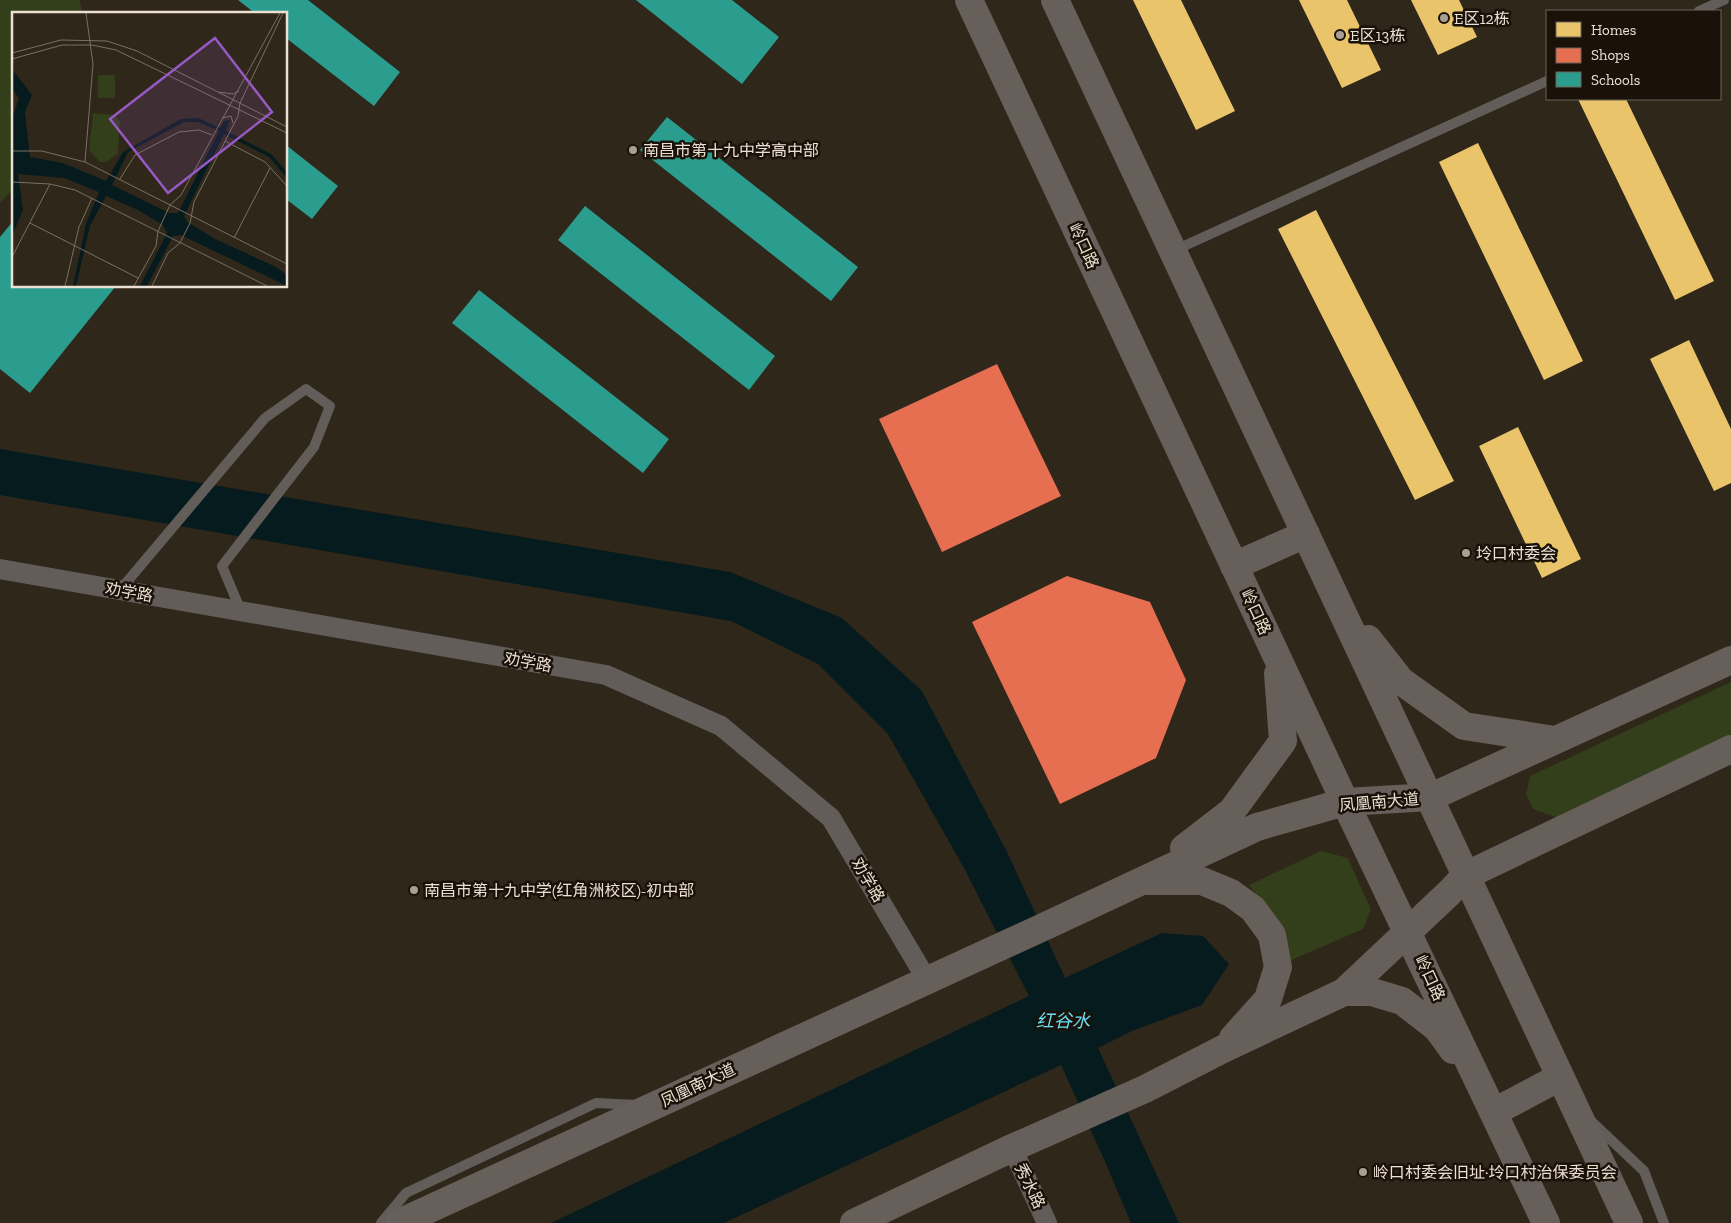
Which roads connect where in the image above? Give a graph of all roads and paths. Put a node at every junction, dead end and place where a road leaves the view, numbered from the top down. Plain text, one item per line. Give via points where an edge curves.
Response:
1 (970, 0) edge
2 (1055, 0) edge
3 (1724, 0) edge
4 (1701, 10) edge
5 (1546, 80) edge
6 (1173, 251) junction
7 (1306, 534) junction
8 (1234, 566) junction
9 (0, 569) edge
10 (127, 583) junction
11 (1335, 596) junction
12 (241, 612) junction
13 (1277, 658) junction
14 (1731, 660) edge
15 (1555, 740) junction
16 (1731, 749) edge
17 (1431, 797) junction
18 (1345, 802) junction
19 (1465, 876) junction
20 (1141, 881) junction
21 (1407, 931) junction
22 (927, 980) junction
23 (1344, 992) junction
24 (1224, 1049) junction
25 (1560, 1077) junction
26 (1489, 1102) junction
27 (1573, 1104) junction
28 (654, 1105) junction
29 (1012, 1148) junction
30 (381, 1223) edge
31 (399, 1223) edge
32 (854, 1223) edge
33 (1048, 1223) edge
34 (1546, 1223) edge
35 (1629, 1223) edge
36 (1664, 1223) edge

1 - 8 main road, 岭口路
2 - 6 main road
3 - 4 lane
5 - 6 lane
6 - 7 main road
7 - 8 main road
7 - 11 main road
8 - 13 main road, 岭口路
9 - 10 street, 劝学路
10 - 12 street, 劝学路
10 - 12 lane via 265,418 306,389 330,406 314,447 222,566
11 - 15 main road via 1401,681 1464,726
11 - 17 main road
12 - 22 street, 劝学路 via 606,675 721,726 831,818
13 - 18 main road, 岭口路
13 - 20 main road via 1283,741 1232,811
14 - 15 main road, 凤凰南大道
15 - 17 main road, 凤凰南大道
16 - 19 main road
17 - 18 main road, 凤凰南大道
17 - 19 main road
18 - 20 main road, 凤凰南大道 via 1256,827
18 - 21 main road, 岭口路
19 - 21 main road
19 - 25 main road
20 - 22 main road, 凤凰南大道
20 - 24 main road via 1202,881 1231,893 1253,909 1272,935 1278,968 1268,1000
21 - 23 main road
21 - 26 main road, 岭口路
22 - 28 main road, 凤凰南大道
23 - 24 main road
23 - 26 main road via 1372,992 1402,1001 1437,1028
24 - 29 main road via 1145,1089
25 - 26 main road
25 - 27 main road
26 - 34 main road, 岭口路
27 - 35 main road
27 - 36 lane via 1644,1171
28 - 30 lane via 596,1103 406,1193
28 - 31 main road, 凤凰南大道
29 - 32 main road
29 - 33 street, 秀水路

